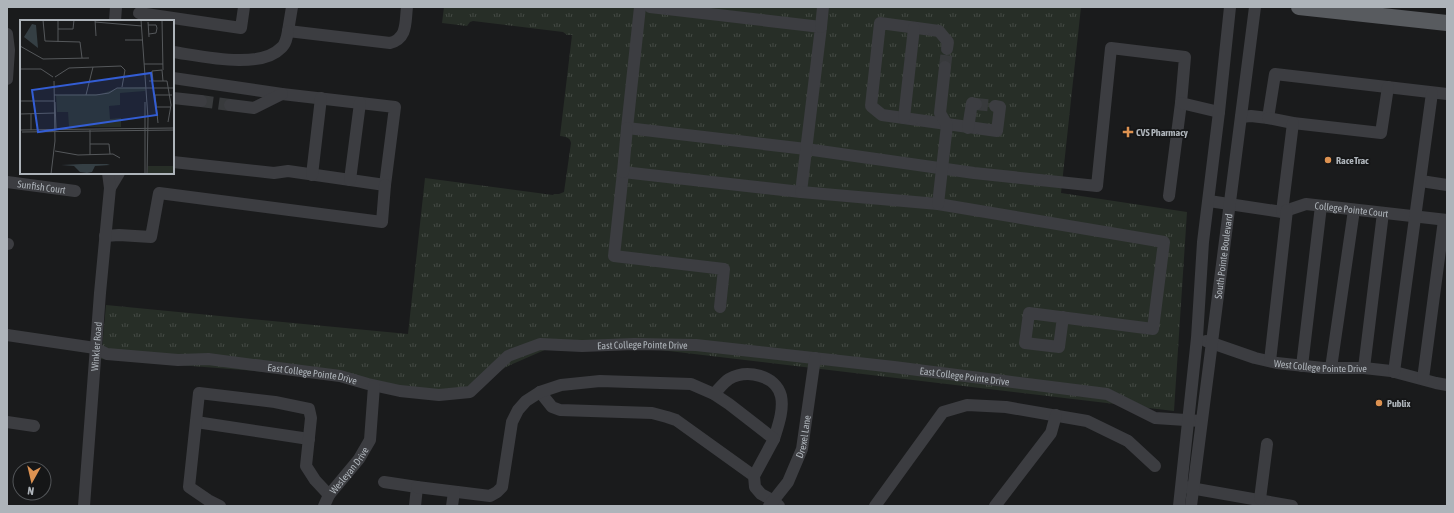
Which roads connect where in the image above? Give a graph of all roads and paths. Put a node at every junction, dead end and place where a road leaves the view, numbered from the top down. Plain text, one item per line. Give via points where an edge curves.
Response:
1 (116, 7) edge
2 (244, 7) edge
3 (292, 7) edge
4 (407, 7) edge
5 (640, 7) edge
6 (650, 7) edge
7 (823, 7) edge
8 (1230, 7) edge
9 (1255, 7) edge
10 (1299, 7) edge
11 (139, 14) edge
12 (115, 20) edge
13 (1447, 23) edge
14 (821, 27) junction
15 (914, 28) junction
16 (288, 31) junction
17 (7, 34) edge
18 (947, 49) tunnel mouth
19 (174, 52) edge
20 (945, 67) tunnel mouth
21 (174, 78) edge
22 (7, 79) edge
23 (1388, 88) junction
24 (1432, 93) junction
25 (282, 94) junction
26 (1447, 94) edge
27 (174, 98) edge
28 (321, 98) junction
29 (201, 102) tunnel mouth
30 (360, 103) junction
31 (976, 104) dead end
32 (1181, 104) junction
33 (230, 105) tunnel mouth
34 (995, 106) dead end
35 (1219, 112) junction
36 (1242, 117) junction
37 (904, 118) junction
38 (1268, 118) junction
39 (1293, 123) junction
40 (947, 125) junction
41 (627, 128) junction
42 (968, 128) junction
43 (806, 149) junction
44 (174, 162) edge
45 (942, 168) junction
46 (623, 172) junction
47 (108, 174) edge
48 (118, 174) edge
49 (312, 175) junction
50 (350, 180) junction
51 (1421, 181) junction
52 (7, 182) edge
53 (385, 185) junction
54 (1447, 185) edge
55 (110, 188) junction
56 (76, 191) dead end
57 (801, 192) junction
58 (1169, 196) dead end
59 (1209, 201) junction
60 (938, 204) junction
61 (1230, 204) junction
62 (1321, 206) junction
63 (1354, 210) junction
64 (1285, 211) junction
65 (1383, 213) junction
66 (1414, 216) junction
67 (1446, 220) edge
68 (106, 236) junction
69 (720, 307) dead end
70 (1063, 317) dead end
71 (7, 335) edge
72 (1197, 338) junction
73 (1212, 343) junction
74 (95, 348) junction
75 (815, 358) junction
76 (1270, 362) junction
77 (1302, 366) junction
78 (1331, 368) junction
79 (1364, 368) junction
80 (1394, 372) junction
81 (1423, 379) junction
82 (1447, 385) edge
83 (374, 386) junction
84 (540, 392) junction
85 (714, 394) junction
86 (1056, 415) junction
87 (1188, 420) junction
88 (1201, 420) junction
89 (7, 422) edge
90 (196, 422) junction
91 (34, 426) dead end
92 (309, 439) junction
93 (774, 439) junction
94 (1267, 444) dead end
95 (1155, 466) dead end
96 (754, 476) junction
97 (384, 482) dead end
98 (417, 487) junction
99 (1187, 488) junction
100 (454, 492) junction
101 (1260, 500) junction
102 (489, 501) edge
103 (328, 502) edge
104 (774, 504) edge
105 (879, 504) edge
106 (84, 506) edge
107 (220, 506) edge
108 (415, 506) edge
109 (452, 506) edge
110 (994, 506) edge
111 (1179, 506) edge
112 (1191, 506) edge
113 (1292, 506) edge

1 - 12 street
2 - 11 street via 241,28
3 - 16 street
4 - 16 street via 402,37 390,43
5 - 41 street
6 - 14 street
7 - 14 street
8 - 35 street, South Pointe Boulevard
9 - 36 street, South Pointe Boulevard
10 - 13 main road
14 - 43 street
15 - 18 street via 939,31 948,42
15 - 37 street
15 - 37 street via 880,23 870,106 882,115
16 - 19 street via 287,40 282,48 262,59 248,61
17 - 22 street
20 - 40 street via 940,113
21 - 25 street
23 - 24 street
23 - 38 street via 1275,74
23 - 39 street via 1381,133
24 - 26 street
24 - 51 street
25 - 28 street
25 - 33 street via 254,108
27 - 29 street
28 - 30 street
28 - 49 street
30 - 50 street
30 - 53 street via 395,108
31 - 42 street via 972,103
32 - 35 street
32 - 45 street via 1184,57 1111,48 1097,186
32 - 58 street
34 - 42 street via 1000,107 997,132
35 - 59 street, South Pointe Boulevard
36 - 38 street
36 - 61 street, South Pointe Boulevard
37 - 40 street
38 - 39 street
39 - 64 street
40 - 42 street
40 - 45 street
41 - 43 street
41 - 46 street
43 - 45 street
43 - 57 street
44 - 49 street
45 - 60 street
46 - 57 street
46 - 69 street via 614,256 724,269
47 - 55 street, Winkler Road
48 - 55 street, Winkler Road
49 - 50 street
50 - 53 street
51 - 54 street
51 - 66 street
52 - 56 street, Sunfish Court
53 - 68 street via 382,222 159,194 151,237
55 - 68 street, Winkler Road
57 - 60 street
59 - 61 street, College Pointe Court
59 - 72 street, South Pointe Boulevard via 1203,242
60 - 70 street via 1164,242 1153,329
61 - 64 street, College Pointe Court
61 - 73 street, South Pointe Boulevard
62 - 63 street, College Pointe Court
62 - 64 street, College Pointe Court via 1306,204
62 - 77 street
63 - 65 street, College Pointe Court
63 - 78 street
64 - 76 street
65 - 66 street, College Pointe Court
65 - 79 street
66 - 67 street, College Pointe Court
66 - 80 street
67 - 81 street
68 - 74 street, Winkler Road
71 - 74 street, East College Pointe Drive
72 - 73 street, West College Pointe Drive
72 - 87 street, South Pointe Boulevard
73 - 76 street, West College Pointe Drive
73 - 88 street, South Pointe Boulevard
74 - 83 street, East College Pointe Drive via 107,354 178,360 208,359 340,376
74 - 106 street, Winkler Road
75 - 83 street, East College Pointe Drive via 696,345 540,344 508,356 470,392 439,395
75 - 87 street, East College Pointe Drive via 1107,394 1155,418
75 - 104 street, Drexel Lane via 802,450 788,482
76 - 77 street, West College Pointe Drive
77 - 78 street, West College Pointe Drive
78 - 79 street, West College Pointe Drive
79 - 80 street, West College Pointe Drive
80 - 81 street, West College Pointe Drive
81 - 82 street, West College Pointe Drive
83 - 103 street, Wesleyan Drive via 370,440 359,460
84 - 85 street via 561,385 649,382 691,384
84 - 96 street via 552,407 560,410 652,413 676,420
84 - 102 street via 526,401 512,422 502,487
85 - 93 street
85 - 93 street via 729,379 743,374 766,378 775,383 782,397 782,407
86 - 95 street via 1087,421 1128,441
86 - 105 street via 1006,407 967,405 943,412
86 - 110 street via 1052,433
87 - 88 street, East College Pointe Drive
87 - 99 street, South Pointe Boulevard
88 - 99 street, South Pointe Boulevard
89 - 91 street
90 - 92 street
90 - 92 street via 199,393 275,402 309,409
90 - 107 street via 189,487
92 - 103 street via 306,466
93 - 96 street
94 - 101 street
96 - 104 street via 755,487
97 - 98 street
98 - 100 street
98 - 108 street
99 - 101 street
99 - 111 street, South Pointe Boulevard
99 - 112 street, South Pointe Boulevard
100 - 102 street
100 - 109 street
101 - 113 street

